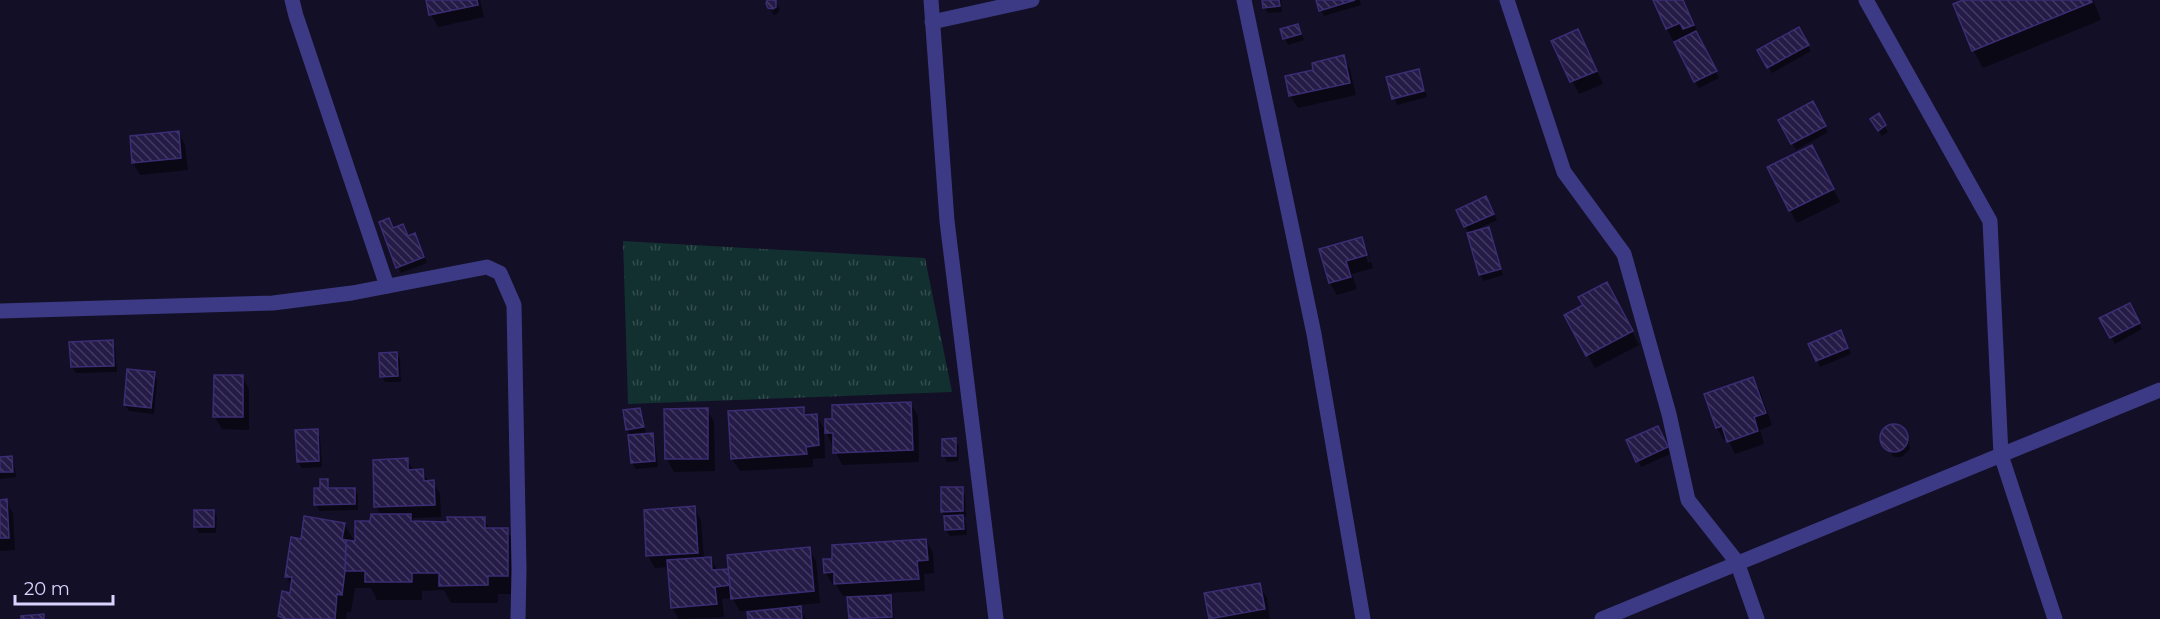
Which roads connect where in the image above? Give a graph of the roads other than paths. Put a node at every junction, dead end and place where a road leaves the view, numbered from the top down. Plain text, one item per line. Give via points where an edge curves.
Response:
1 (292, 0) edge
2 (931, 0) edge
3 (1032, 0) edge
4 (1244, 0) edge
5 (1507, 0) edge
6 (1866, 0) edge
7 (932, 22) junction
8 (387, 285) junction
9 (0, 311) edge
10 (2160, 390) edge
11 (2001, 455) junction
12 (1737, 562) junction
13 (518, 619) edge
14 (996, 619) edge
15 (1363, 619) edge
16 (1602, 619) edge
17 (1757, 619) edge
18 (2055, 619) edge

1 - 8 street
2 - 7 street
3 - 7 street
4 - 15 street via 1314,334
5 - 12 street via 1564,172 1624,254 1669,414 1688,500
6 - 11 street via 1990,222
7 - 14 street via 947,221
8 - 9 street via 273,303
8 - 13 street via 487,267 500,273 514,305
10 - 11 street
11 - 12 street
11 - 18 street
12 - 16 street
12 - 17 street

